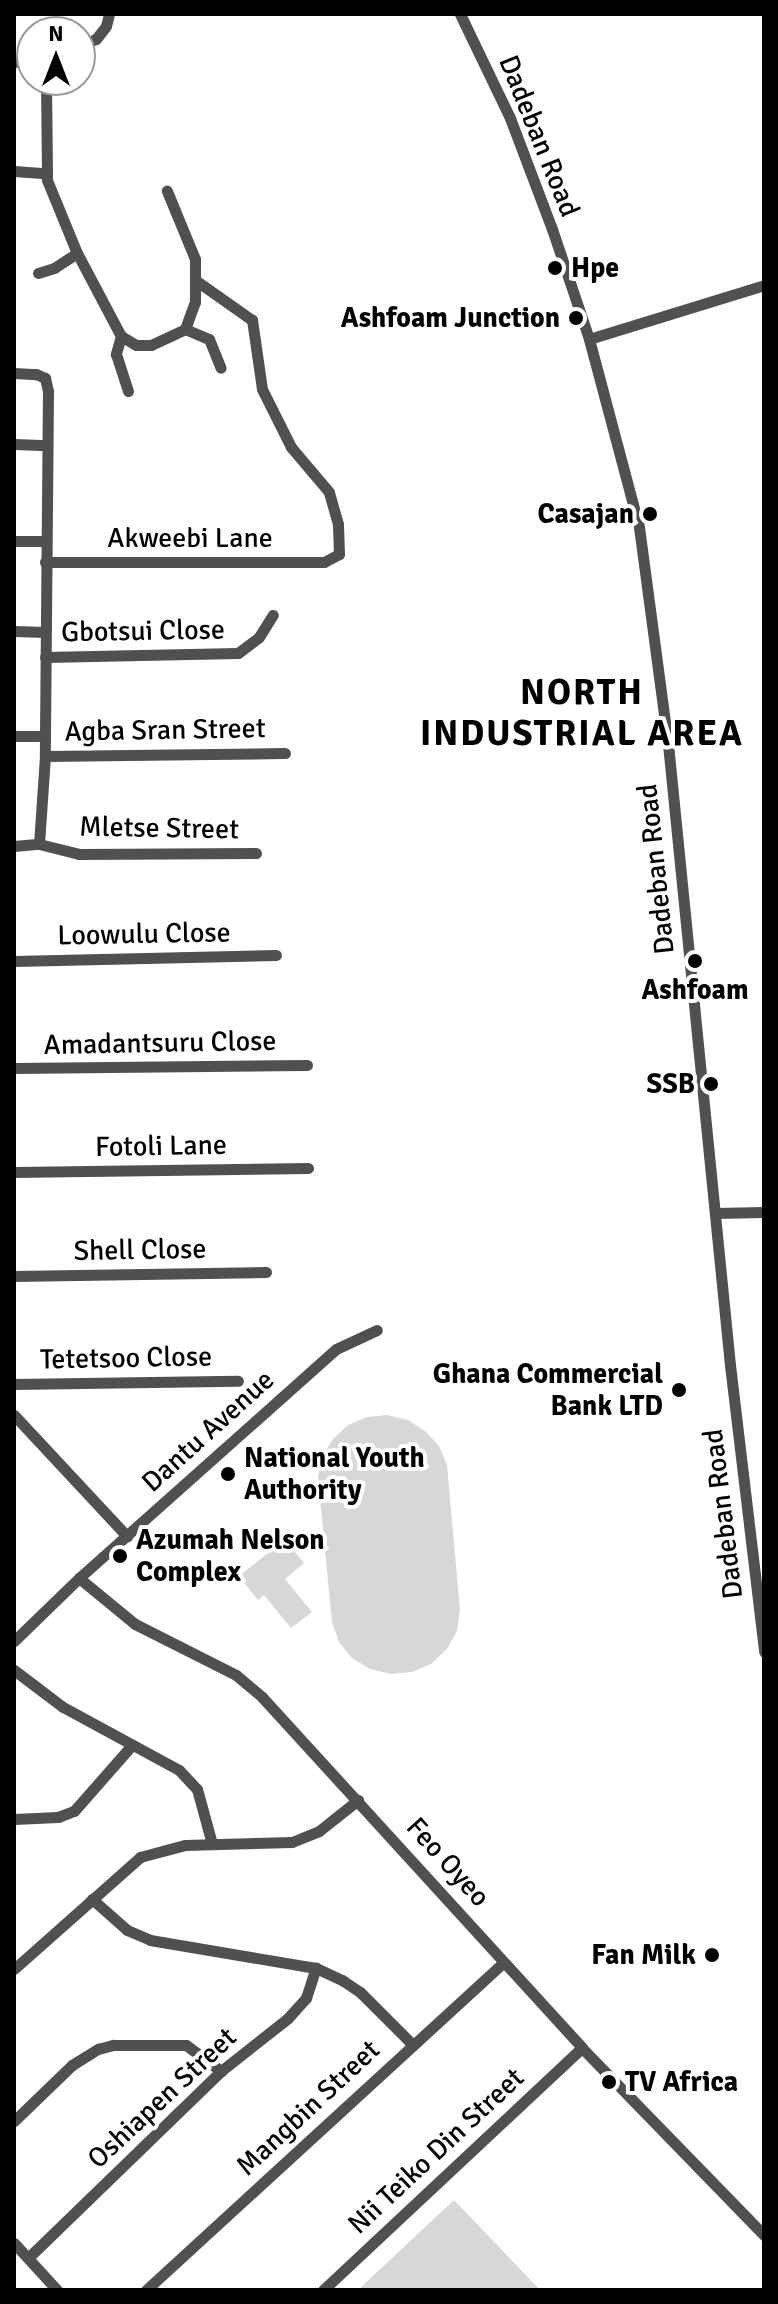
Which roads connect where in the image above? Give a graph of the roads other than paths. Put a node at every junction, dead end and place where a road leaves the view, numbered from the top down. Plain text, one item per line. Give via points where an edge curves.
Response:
1 (109, 14) edge
2 (460, 14) edge
3 (96, 39) edge
4 (46, 96) edge
5 (14, 171) edge
6 (45, 173) junction
7 (167, 191) dead end
8 (77, 253) junction
9 (38, 273) dead end
10 (198, 282) junction
11 (764, 285) edge
12 (185, 329) junction
13 (121, 336) junction
14 (589, 339) junction
15 (221, 368) dead end
16 (14, 373) edge
17 (128, 391) dead end
18 (14, 444) edge
19 (47, 445) junction
20 (14, 541) edge
21 (45, 541) junction
22 (45, 562) junction
23 (273, 615) dead end
24 (14, 631) edge
25 (45, 632) junction
26 (45, 657) junction
27 (14, 736) edge
28 (45, 736) junction
29 (285, 753) dead end
30 (45, 756) junction
31 (39, 844) junction
32 (14, 846) edge
33 (256, 853) dead end
34 (276, 955) dead end
35 (14, 961) edge
36 (307, 1065) dead end
37 (14, 1068) edge
38 (308, 1168) dead end
39 (14, 1172) edge
40 (764, 1212) edge
41 (715, 1213) junction
42 (266, 1272) dead end
43 (14, 1276) edge
44 (377, 1330) dead end
45 (238, 1381) dead end
46 (14, 1384) edge
47 (14, 1415) edge
48 (127, 1536) junction
49 (79, 1578) junction
50 (14, 1641) edge
51 (764, 1652) edge
52 (14, 1670) edge
53 (132, 1745) junction
54 (358, 1800) junction
55 (14, 1819) edge
56 (212, 1844) junction
57 (92, 1899) junction
58 (503, 1963) junction
59 (316, 1968) junction
60 (14, 1970) edge
61 (412, 2044) junction
62 (582, 2048) junction
63 (221, 2071) junction
64 (14, 2121) edge
65 (749, 2219) junction
66 (764, 2224) edge
67 (764, 2235) edge
68 (14, 2243) edge
69 (29, 2257) junction
70 (57, 2290) edge
71 (146, 2290) edge
72 (323, 2290) edge

1 - 3 street
2 - 14 street, Dadeban Road via 510,118
4 - 6 street
5 - 6 street
6 - 8 street
7 - 10 street via 188,237
8 - 9 street
8 - 13 street
10 - 12 street
10 - 22 street, Akweebi Lane via 252,320 269,404 291,447 329,492 340,546 335,559
11 - 14 street
12 - 13 street via 151,345 136,345
12 - 15 street via 209,339
13 - 17 street via 116,354
14 - 41 street, Dadeban Road via 639,527 668,744
16 - 19 street via 45,378
18 - 19 street
19 - 21 street
20 - 21 street
21 - 22 street
22 - 25 street
23 - 26 street, Gbotsui Close via 259,637 238,653
24 - 25 street
25 - 26 street
26 - 28 street
27 - 28 street
28 - 30 street
29 - 30 street, Agba Sran Street
30 - 31 street
31 - 32 street, Mletse Street
31 - 33 street, Mletse Street via 79,854
34 - 35 street, Loowulu Close
36 - 37 street, Amadantsuru Close
38 - 39 street, Fotoli Lane
40 - 41 street
41 - 51 street, Dadeban Road
42 - 43 street, Shell Close
44 - 48 street, Dantu Avenue via 336,1349
45 - 46 street, Tetetsoo Close
47 - 48 street
48 - 49 street, Dantu Avenue
49 - 50 street, Dantu Avenue
49 - 54 street, Feo Oyeo via 135,1624 244,1681
52 - 53 street via 63,1707
53 - 55 street via 74,1811
53 - 56 street via 168,1761 197,1789
54 - 56 street via 319,1831 292,1842
54 - 58 street, Feo Oyeo
56 - 57 street via 140,1857
57 - 59 street via 127,1930 150,1940
57 - 60 street
58 - 61 street, Mangbin Street
58 - 62 street, Feo Oyeo
59 - 61 street via 351,1985
59 - 63 street, Oshiapen Street via 297,2010
61 - 71 street, Mangbin Street
62 - 65 street, Feo Oyeo
62 - 72 street, Nii Teiko Din Street
63 - 64 street via 178,2043 113,2045 72,2065
63 - 69 street, Oshiapen Street
65 - 66 street, Feo Oyeo
65 - 67 street, Feo Oyeo
68 - 69 street
69 - 70 street

